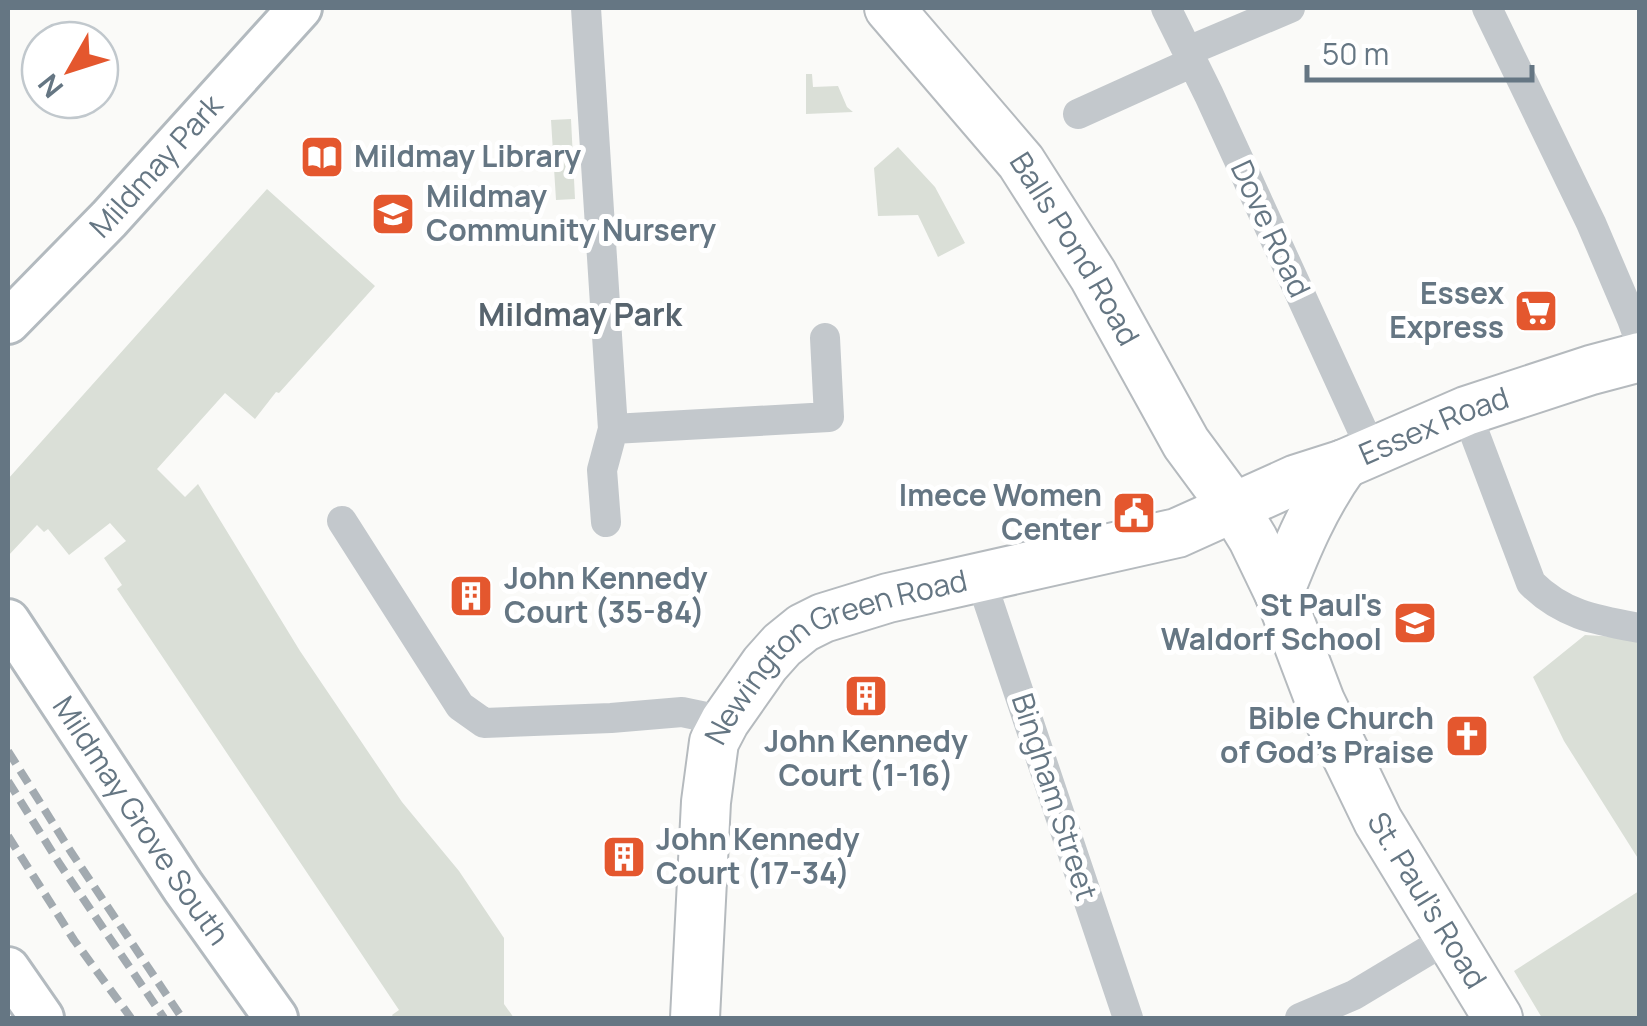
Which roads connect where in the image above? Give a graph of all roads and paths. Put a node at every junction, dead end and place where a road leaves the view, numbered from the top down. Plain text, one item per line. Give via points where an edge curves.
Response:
1 (300, 8) edge
2 (586, 8) edge
3 (889, 8) edge
4 (1166, 8) edge
5 (1290, 8) edge
6 (1487, 8) edge
7 (1190, 56) junction
8 (1078, 114) dead end
9 (8, 322) edge
10 (825, 338) dead end
11 (1640, 341) edge
12 (1640, 357) edge
13 (1466, 411) junction
14 (613, 429) junction
15 (1358, 458) junction
16 (1234, 508) junction
17 (342, 520) dead end
18 (606, 522) dead end
19 (982, 576) junction
20 (1279, 593) junction
21 (8, 621) edge
22 (1640, 628) edge
23 (725, 722) junction
24 (1449, 938) junction
25 (8, 969) edge
26 (42, 1018) edge
27 (276, 1018) edge
28 (695, 1018) edge
29 (1128, 1018) edge
30 (1300, 1018) edge
31 (1498, 1018) edge

1 - 9 street, Mildmay Park
2 - 14 street
3 - 16 main road, Balls Pond Road via 1021,162 1101,288 1186,443
4 - 7 street, Dove Road
5 - 7 street
6 - 11 street
7 - 8 street
7 - 15 street, Dove Road
10 - 14 street via 830,418
12 - 13 main road, Essex Road
13 - 15 main road, Essex Road
13 - 22 street via 1531,583 1550,602
14 - 18 street via 602,470
15 - 16 main road, Essex Road
15 - 20 main road via 1330,483
16 - 19 main road, Newington Green Road via 1159,538
16 - 20 main road, St. Paul's Road
17 - 23 street via 460,706 484,723 682,712
19 - 23 main road, Newington Green Road via 858,606 802,628 765,664
19 - 29 street, Bingham Street
20 - 24 main road, St. Paul's Road via 1350,764
21 - 27 street, Mildmay Grove South
23 - 28 main road, Newington Green Road via 714,742 706,802
24 - 30 street via 1354,995
24 - 31 main road, St. Paul's Road
25 - 26 street

